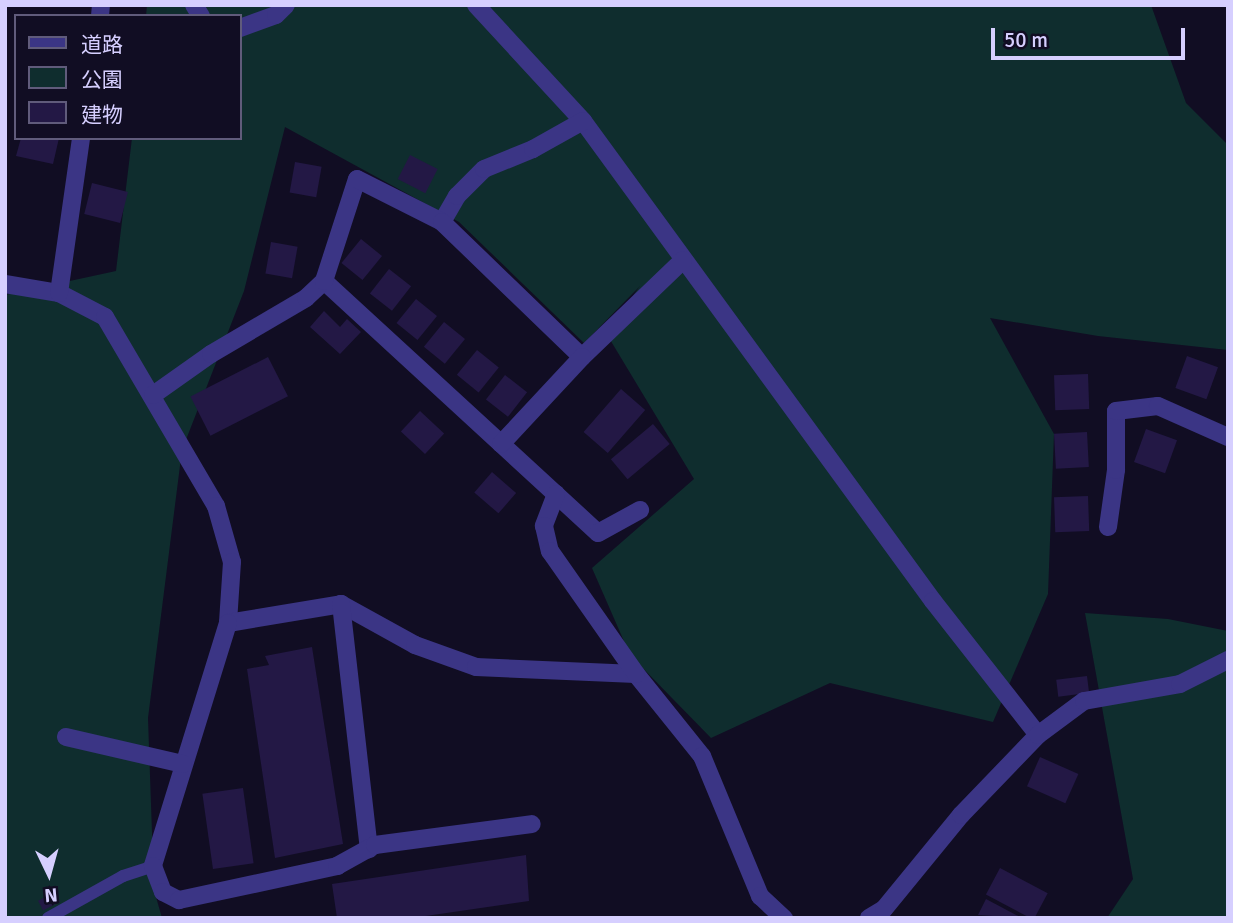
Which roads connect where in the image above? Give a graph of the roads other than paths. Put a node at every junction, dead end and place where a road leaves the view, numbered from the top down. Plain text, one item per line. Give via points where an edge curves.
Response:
1 (286, 5) edge
2 (476, 5) edge
3 (242, 27) edge
4 (583, 121) junction
5 (81, 140) edge
6 (442, 222) junction
7 (683, 260) junction
8 (324, 281) junction
9 (5, 284) edge
10 (58, 293) junction
11 (582, 357) junction
12 (153, 395) junction
13 (1228, 437) edge
14 (501, 443) junction
15 (556, 494) junction
16 (640, 510) dead end
17 (1108, 527) dead end
18 (341, 604) junction
19 (228, 623) junction
20 (1228, 660) edge
21 (636, 674) junction
22 (1038, 735) junction
23 (66, 737) dead end
24 (183, 764) junction
25 (532, 824) dead end
26 (369, 849) junction
27 (153, 866) junction
28 (48, 918) edge
29 (784, 918) edge
30 (869, 918) edge

1 - 3 street via 276,15
2 - 4 street
4 - 6 street via 484,169 457,196
4 - 7 street
5 - 10 street
6 - 8 street via 357,179
6 - 11 street
7 - 11 street
7 - 22 street via 933,601
8 - 12 street via 306,298 211,354
8 - 14 street
9 - 10 street
10 - 12 street via 105,317
11 - 14 street
12 - 19 street via 216,506 232,562
13 - 17 street via 1158,406 1116,411 1116,470
14 - 15 street
15 - 16 street via 598,533
15 - 21 street via 544,526 550,551
18 - 19 street
18 - 21 street via 415,645 476,667
18 - 26 street
19 - 24 street
20 - 22 street via 1180,684 1084,701
21 - 29 street via 702,756 760,896
22 - 30 street via 961,815 884,909
23 - 24 street
24 - 27 street
25 - 26 street
26 - 27 street via 337,866 178,900 163,892
27 - 28 lane via 123,876

